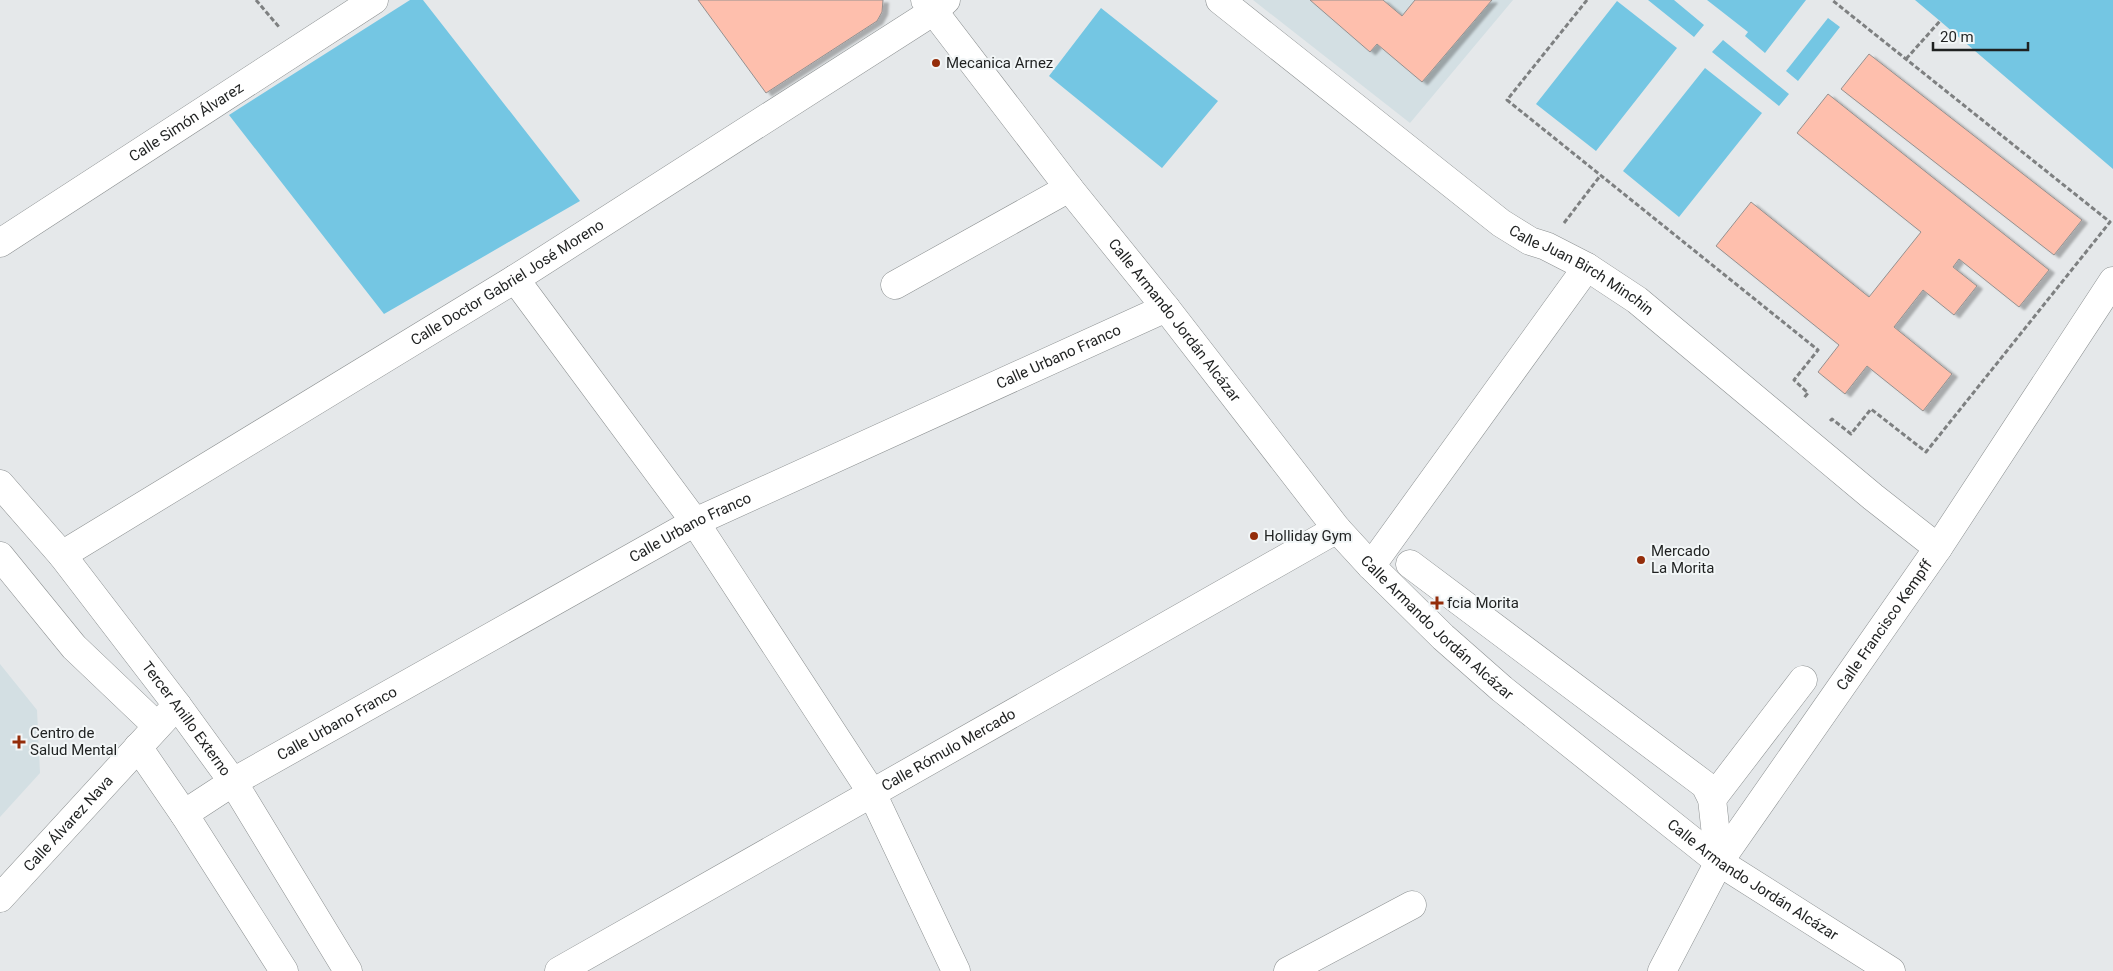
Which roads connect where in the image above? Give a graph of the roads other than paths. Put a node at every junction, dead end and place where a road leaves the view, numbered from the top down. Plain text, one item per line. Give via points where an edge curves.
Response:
1 (374, 0) edge
2 (1220, 0) edge
3 (935, 4) edge
4 (1069, 188) junction
5 (0, 244) edge
6 (1586, 267) junction
7 (515, 279) junction
8 (2113, 281) edge
9 (895, 285) dead end
10 (1166, 308) junction
11 (0, 484) edge
12 (695, 522) junction
13 (1337, 529) junction
14 (1938, 548) junction
15 (62, 554) junction
16 (0, 556) edge
17 (1410, 564) dead end
18 (1371, 566) junction
19 (1803, 680) dead end
20 (177, 704) junction
21 (157, 726) junction
22 (138, 747) junction
23 (233, 782) junction
24 (872, 793) junction
25 (1712, 798) junction
26 (184, 814) junction
27 (1718, 862) junction
28 (0, 898) edge
29 (1412, 905) dead end
30 (284, 971) edge
31 (348, 971) edge
32 (559, 971) edge
33 (956, 971) edge
34 (1288, 971) edge
35 (1662, 971) edge
36 (1891, 971) edge

1 - 5 street, Calle Simón Álvarez
2 - 6 street, Calle Juan Birch Minchin via 1501,223 1530,241
3 - 4 street, Calle Armando Jordán Alcázar
3 - 7 street, Calle Doctor Gabriel José Moreno
4 - 9 street
4 - 10 street, Calle Armando Jordán Alcázar
6 - 14 street, Calle Juan Birch Minchin via 1637,300
6 - 18 street
7 - 12 street
7 - 15 street, Calle Doctor Gabriel José Moreno
8 - 14 street, Calle Francisco Kempff
10 - 12 street, Calle Urbano Franco
10 - 13 street, Calle Armando Jordán Alcázar
11 - 15 street, Tercer Anillo Externo
12 - 23 street, Calle Urbano Franco
12 - 24 street
13 - 18 street, Calle Armando Jordán Alcázar
13 - 24 street, Calle Rómulo Mercado
14 - 27 street, Calle Francisco Kempff
15 - 20 street, Tercer Anillo Externo
16 - 21 street via 74,647
17 - 25 street via 1693,774 1705,785
18 - 27 street, Calle Armando Jordán Alcázar via 1502,689
19 - 25 street
20 - 21 street, Calle Álvarez Nava
20 - 23 street, Tercer Anillo Externo
21 - 22 street, Calle Álvarez Nava
22 - 26 street
22 - 28 street, Calle Álvarez Nava
23 - 26 street, Calle Urbano Franco
23 - 31 street, Tercer Anillo Externo
24 - 32 street, Calle Rómulo Mercado
24 - 33 street
25 - 27 street
26 - 30 street
27 - 35 street, Calle Francisco Kempff
27 - 36 street, Calle Armando Jordán Alcázar
29 - 34 street

